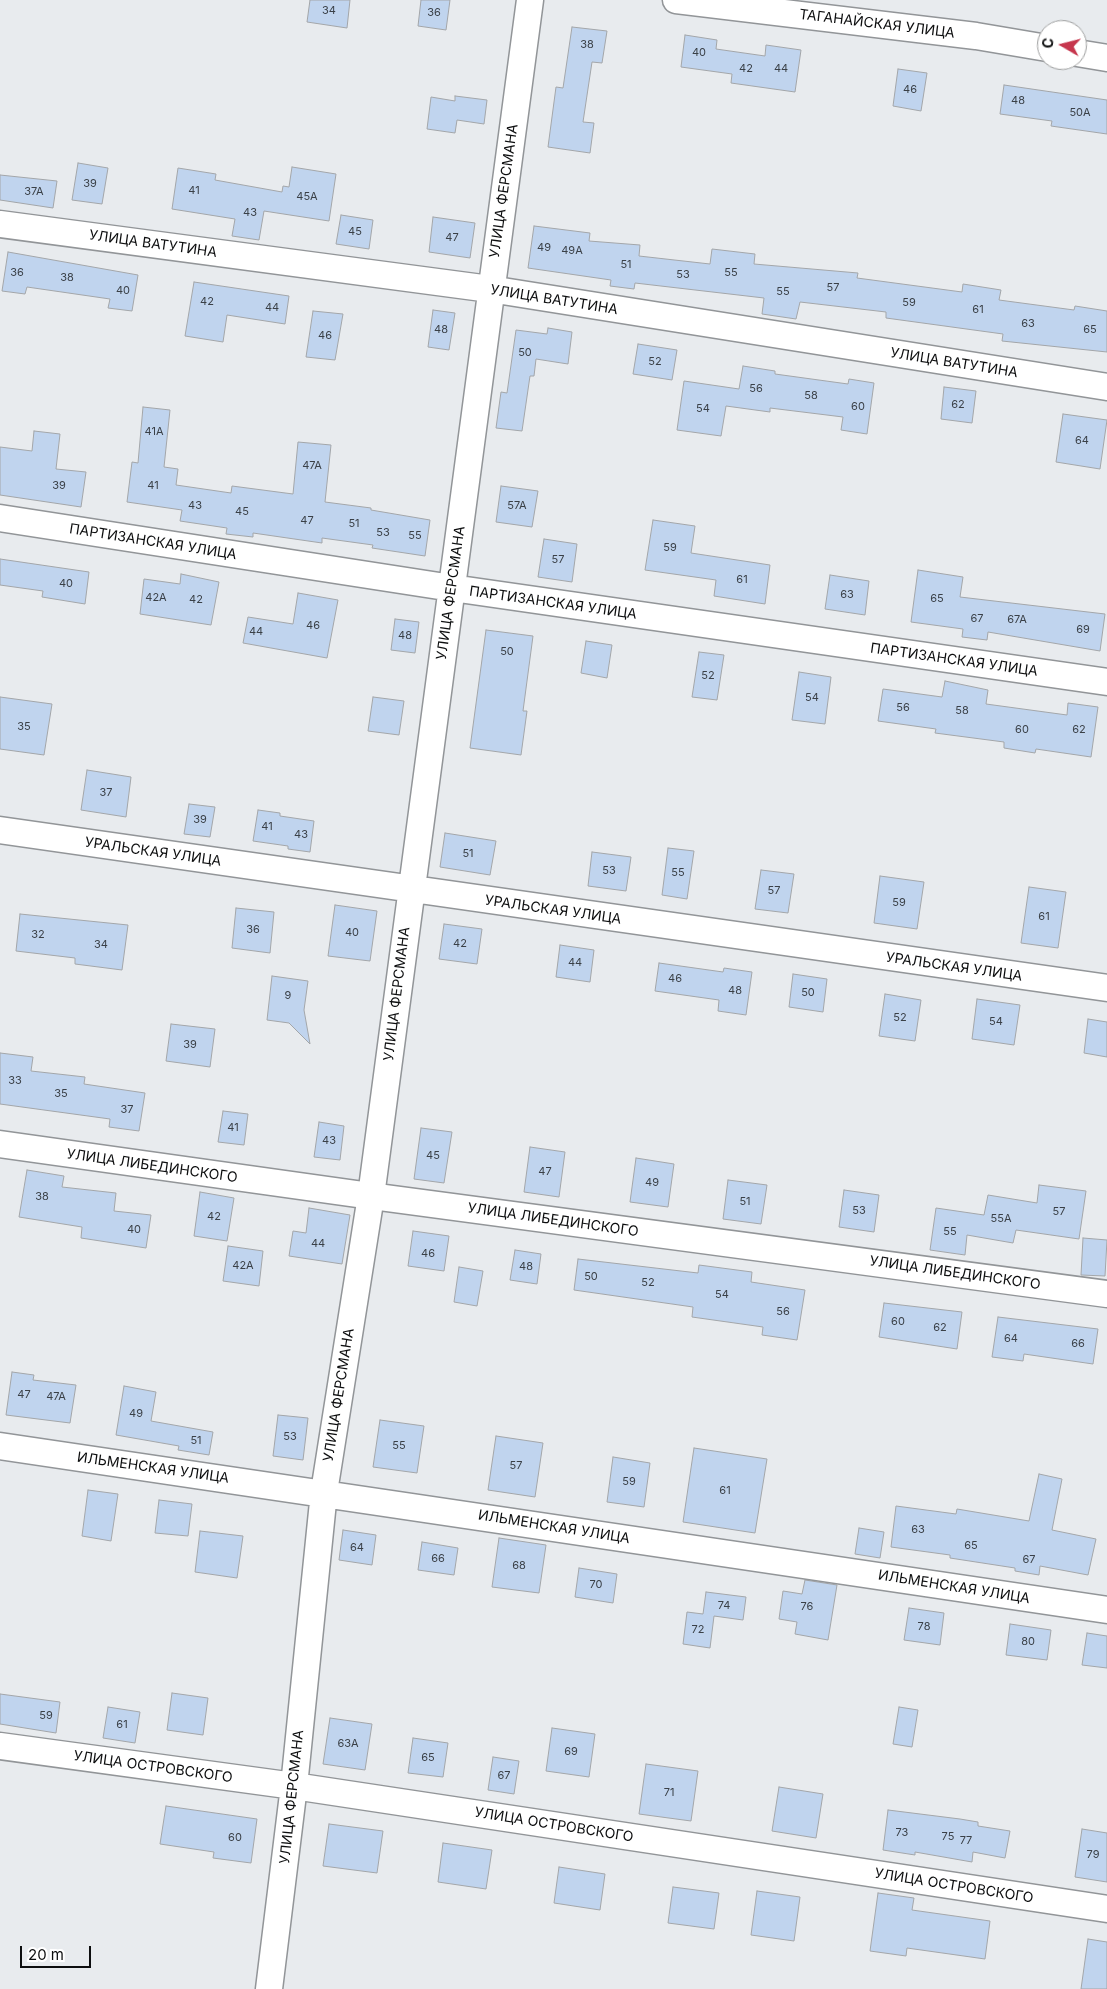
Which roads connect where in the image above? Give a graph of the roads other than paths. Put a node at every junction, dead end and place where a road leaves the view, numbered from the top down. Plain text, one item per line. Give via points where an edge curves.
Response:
1 (530, 0) edge
2 (676, 0) edge
3 (1037, 46) edge
4 (1087, 55) edge
5 (1107, 58) edge
6 (0, 224) edge
7 (490, 290) junction
8 (1107, 387) edge
9 (0, 518) edge
10 (452, 588) junction
11 (1107, 682) edge
12 (0, 830) edge
13 (411, 890) junction
14 (1107, 988) edge
15 (0, 1144) edge
16 (371, 1196) junction
17 (1107, 1294) edge
18 (0, 1446) edge
19 (324, 1492) junction
20 (1107, 1610) edge
21 (0, 1746) edge
22 (294, 1786) junction
23 (1107, 1909) edge
24 (269, 1989) edge

1 - 7 street, УЛИЦА ФЕРСМАНА
2 - 3 street, ТАГАНАЙСКАЯ УЛИЦА
4 - 5 street
6 - 7 street, УЛИЦА ВАТУТИНА
7 - 8 street, УЛИЦА ВАТУТИНА
7 - 10 street, УЛИЦА ФЕРСМАНА
9 - 10 street, ПАРТИЗАНСКАЯ УЛИЦА
10 - 11 street, ПАРТИЗАНСКАЯ УЛИЦА
10 - 13 street, УЛИЦА ФЕРСМАНА
12 - 13 street, УРАЛЬСКАЯ УЛИЦА
13 - 14 street, УРАЛЬСКАЯ УЛИЦА
13 - 16 street, УЛИЦА ФЕРСМАНА
15 - 16 street, УЛИЦА ЛИБЕДИНСКОГО
16 - 17 street, УЛИЦА ЛИБЕДИНСКОГО
16 - 19 street, УЛИЦА ФЕРСМАНА
18 - 19 street, ИЛЬМЕНСКАЯ УЛИЦА
19 - 20 street, ИЛЬМЕНСКАЯ УЛИЦА
19 - 22 street, УЛИЦА ФЕРСМАНА
21 - 22 street, УЛИЦА ОСТРОВСКОГО
22 - 23 street, УЛИЦА ОСТРОВСКОГО
22 - 24 street, УЛИЦА ФЕРСМАНА

